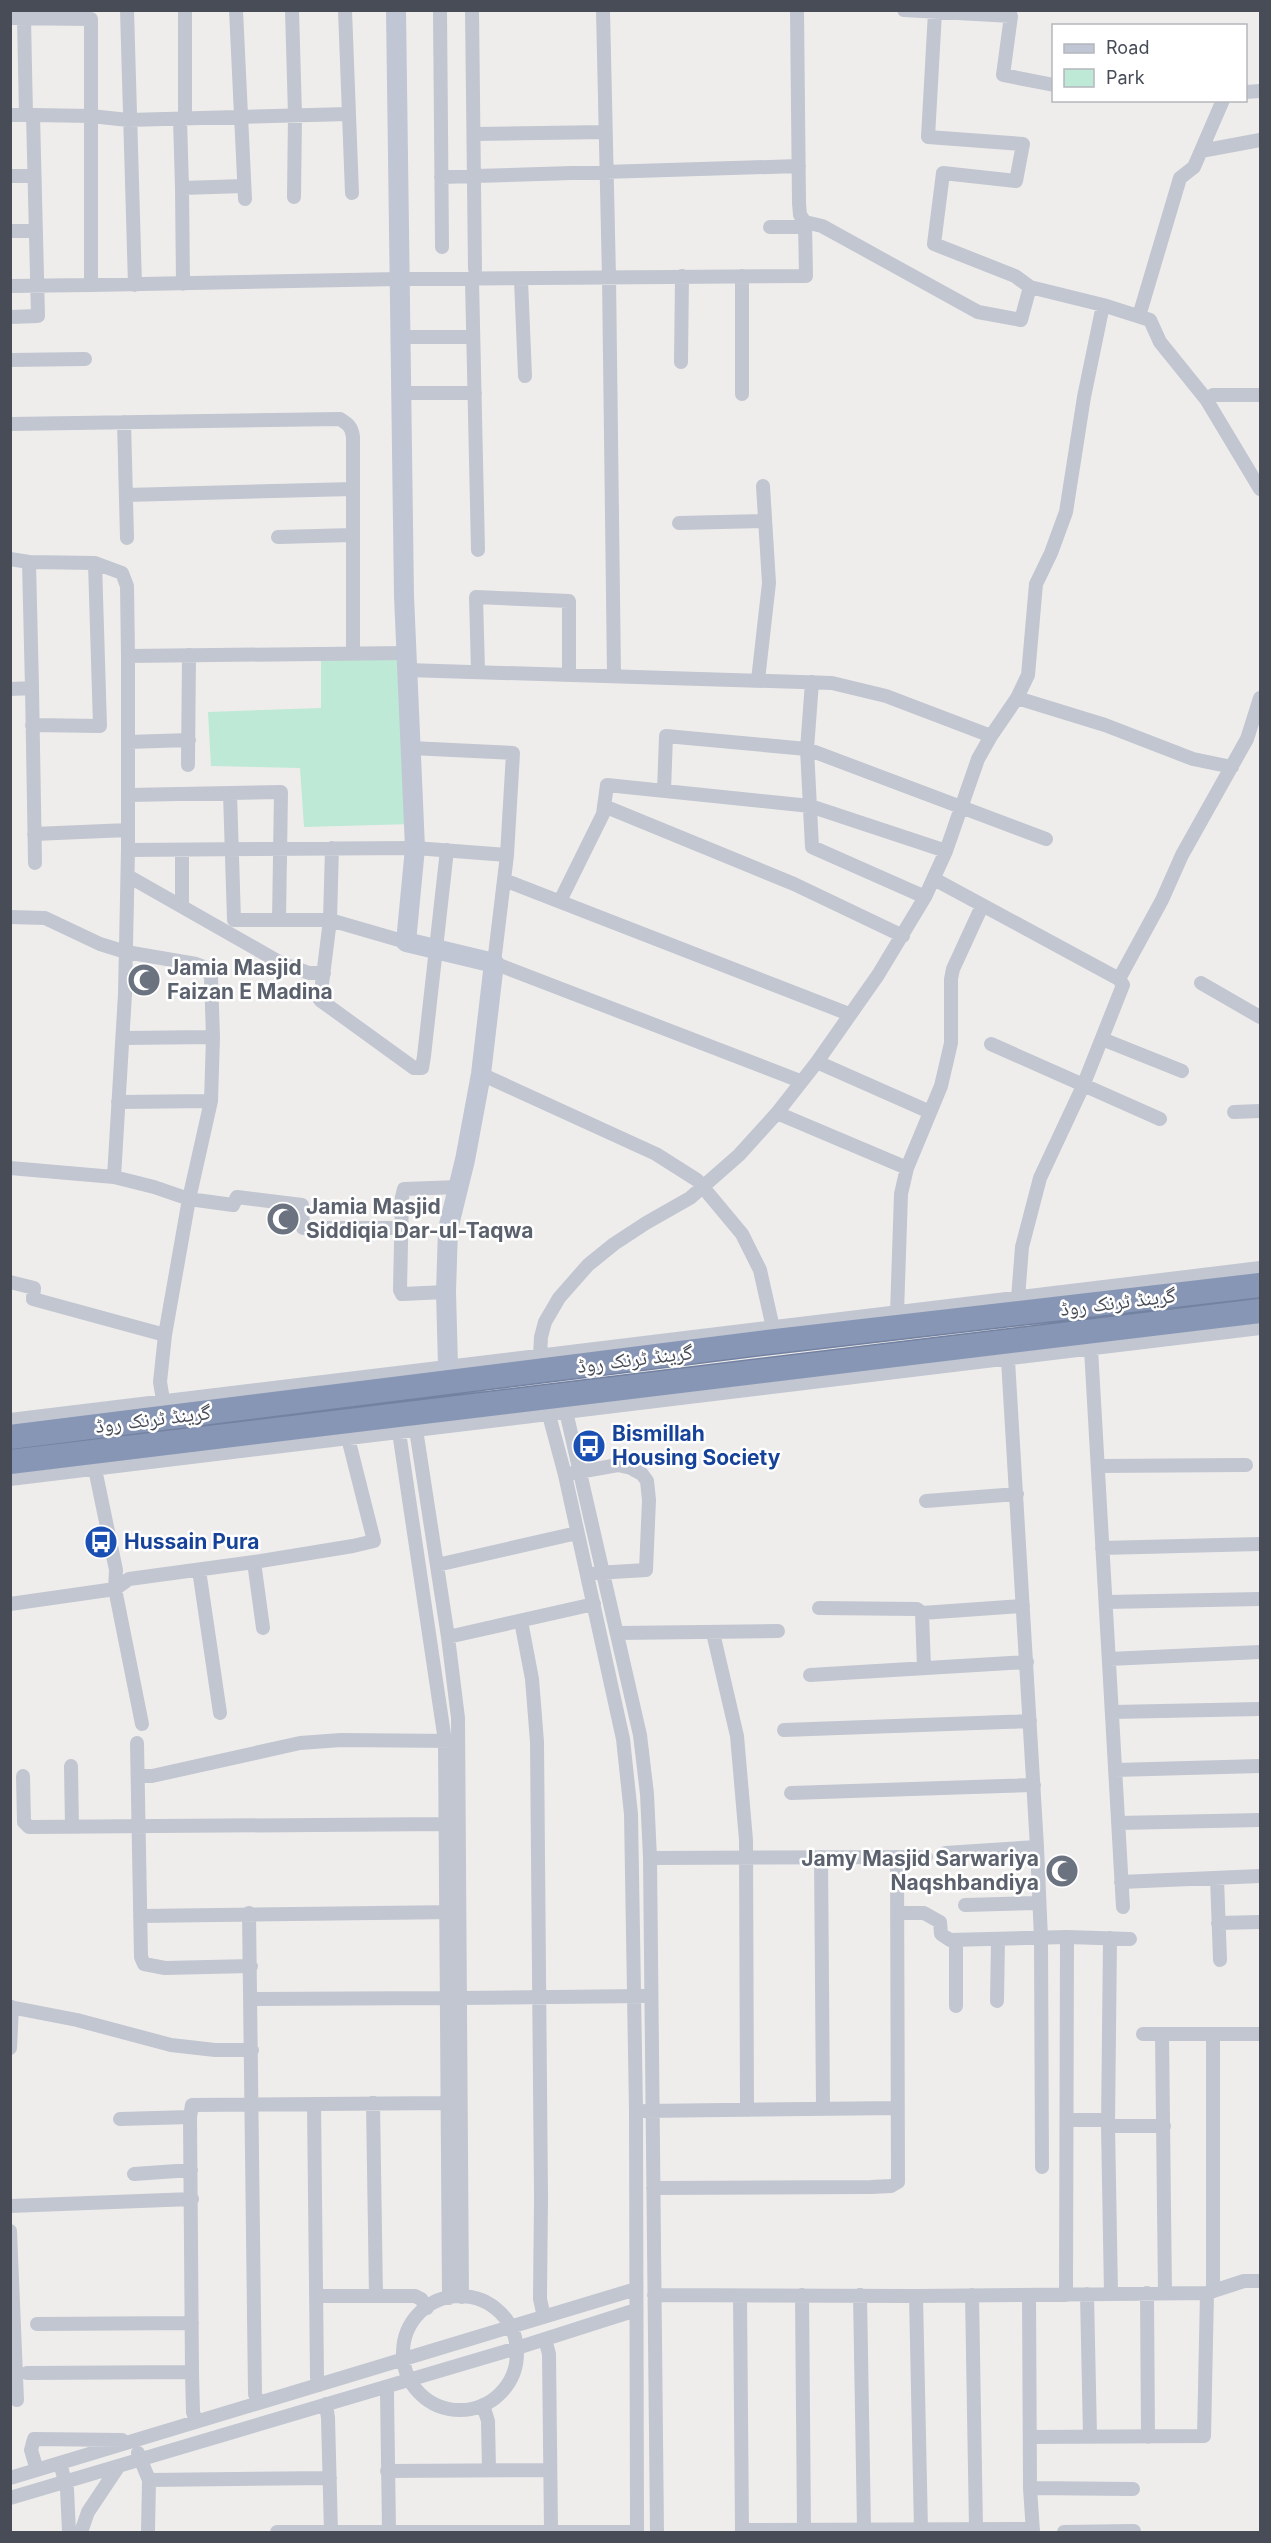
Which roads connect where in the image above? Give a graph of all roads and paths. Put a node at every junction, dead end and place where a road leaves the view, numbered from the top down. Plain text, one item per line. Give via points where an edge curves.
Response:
1 (127, 10) edge
2 (185, 10) edge
3 (236, 10) edge
4 (292, 10) edge
5 (345, 10) edge
6 (396, 10) edge
7 (440, 10) edge
8 (472, 10) edge
9 (603, 10) edge
10 (797, 10) edge
11 (904, 10) edge
12 (935, 12) edge
13 (1011, 13) edge
14 (17, 19) edge
15 (10, 84) edge
16 (25, 84) junction
17 (1052, 85) edge
18 (1222, 102) edge
19 (348, 114) junction
20 (10, 115) edge
21 (29, 115) junction
22 (295, 115) junction
23 (91, 116) junction
24 (241, 118) junction
25 (183, 119) junction
26 (128, 120) junction
27 (605, 132) junction
28 (474, 134) junction
29 (1260, 140) edge
30 (1201, 151) junction
31 (799, 166) junction
32 (606, 170) junction
33 (474, 175) junction
34 (10, 176) edge
35 (34, 176) junction
36 (441, 177) junction
37 (182, 188) junction
38 (352, 193) dead end
39 (294, 197) dead end
40 (805, 225) junction
41 (770, 227) dead end
42 (10, 231) edge
43 (36, 231) junction
44 (442, 247) dead end
45 (473, 274) junction
46 (682, 276) junction
47 (742, 276) junction
48 (609, 277) junction
49 (399, 279) junction
50 (521, 280) junction
51 (183, 284) junction
52 (91, 285) junction
53 (135, 285) junction
54 (10, 286) edge
55 (37, 286) junction
56 (1030, 287) junction
57 (1103, 305) junction
58 (1139, 316) junction
59 (10, 317) edge
60 (473, 336) junction
61 (400, 337) junction
62 (85, 359) dead end
63 (10, 360) edge
64 (681, 362) dead end
65 (525, 376) dead end
66 (401, 393) junction
67 (475, 393) junction
68 (742, 394) dead end
69 (1260, 395) edge
70 (1206, 399) junction
71 (124, 422) junction
72 (10, 424) edge
73 (763, 486) dead end
74 (353, 489) junction
75 (1260, 489) edge
76 (126, 495) junction
77 (765, 521) junction
78 (680, 523) dead end
79 (353, 535) junction
80 (278, 537) dead end
81 (127, 538) dead end
82 (478, 550) dead end
83 (10, 560) edge
84 (29, 562) junction
85 (95, 562) junction
86 (353, 653) junction
87 (189, 655) junction
88 (128, 656) junction
89 (407, 661) junction
90 (478, 671) junction
91 (569, 673) junction
92 (614, 675) junction
93 (758, 680) junction
94 (812, 682) junction
95 (32, 688) junction
96 (10, 689) edge
97 (1017, 698) junction
98 (1260, 698) edge
99 (32, 725) junction
100 (991, 736) junction
101 (189, 740) junction
102 (128, 742) junction
103 (411, 748) junction
104 (807, 749) junction
105 (188, 765) dead end
106 (1232, 767) junction
107 (664, 791) junction
108 (230, 793) junction
109 (128, 795) junction
110 (604, 806) junction
111 (810, 806) junction
112 (961, 806) junction
113 (128, 830) junction
114 (34, 834) junction
115 (1046, 839) dead end
116 (332, 848) junction
117 (415, 848) junction
118 (231, 849) junction
119 (280, 849) junction
120 (128, 850) junction
121 (182, 850) junction
122 (447, 850) junction
123 (946, 851) junction
124 (507, 855) junction
125 (35, 863) dead end
126 (128, 876) junction
127 (934, 879) junction
128 (504, 880) junction
129 (925, 897) junction
130 (560, 901) junction
131 (182, 906) junction
132 (982, 906) junction
133 (10, 917) edge
134 (279, 920) junction
135 (330, 920) junction
136 (903, 936) junction
137 (406, 942) junction
138 (437, 950) junction
139 (126, 952) junction
140 (494, 963) junction
141 (324, 973) junction
142 (1119, 980) junction
143 (1201, 983) dead end
144 (849, 1014) junction
145 (1260, 1017) edge
146 (213, 1037) junction
147 (123, 1038) junction
148 (1102, 1039) junction
149 (991, 1044) dead end
150 (817, 1062) junction
151 (1182, 1071) dead end
152 (481, 1074) junction
153 (800, 1081) junction
154 (1083, 1086) junction
155 (211, 1101) junction
156 (118, 1102) junction
157 (1260, 1111) edge
158 (930, 1112) junction
159 (1234, 1112) dead end
160 (777, 1113) junction
161 (1160, 1119) dead end
162 (10, 1168) edge
163 (907, 1168) junction
164 (114, 1177) junction
165 (458, 1187) junction
166 (703, 1187) junction
167 (189, 1199) junction
168 (402, 1228) junction
169 (1260, 1268) edge
170 (10, 1282) edge
171 (1260, 1285) edge
172 (446, 1292) junction
173 (1018, 1298) junction
174 (1260, 1311) edge
175 (897, 1312) junction
176 (1260, 1328) edge
177 (165, 1335) junction
178 (770, 1335) junction
179 (1091, 1349) junction
180 (540, 1355) junction
181 (1008, 1360) junction
182 (890, 1364) junction
183 (448, 1366) junction
184 (770, 1368) junction
185 (732, 1383) junction
186 (163, 1400) junction
187 (560, 1408) junction
188 (10, 1420) edge
189 (409, 1425) junction
190 (10, 1437) edge
191 (348, 1438) junction
192 (10, 1462) edge
193 (1246, 1465) dead end
194 (1098, 1466) junction
195 (95, 1469) junction
196 (580, 1471) junction
197 (565, 1475) junction
198 (10, 1479) edge
199 (1017, 1494) junction
200 (926, 1501) dead end
201 (577, 1533) junction
202 (1260, 1544) edge
203 (1102, 1548) junction
204 (254, 1563) junction
205 (437, 1565) junction
206 (199, 1570) junction
207 (604, 1571) junction
208 (587, 1575) junction
209 (116, 1589) junction
210 (1260, 1599) edge
211 (1106, 1602) junction
212 (10, 1604) edge
213 (594, 1604) junction
214 (1023, 1606) junction
215 (819, 1608) dead end
216 (922, 1613) junction
217 (521, 1620) junction
218 (263, 1628) dead end
219 (778, 1631) dead end
220 (618, 1633) junction
221 (713, 1633) junction
222 (448, 1637) junction
223 (1260, 1652) edge
224 (1109, 1659) junction
225 (1026, 1662) junction
226 (924, 1668) junction
227 (810, 1675) dead end
228 (1260, 1709) edge
229 (1112, 1712) junction
230 (220, 1713) dead end
231 (1030, 1721) junction
232 (142, 1724) dead end
233 (784, 1730) dead end
234 (452, 1741) junction
235 (137, 1743) dead end
236 (71, 1766) dead end
237 (1260, 1766) edge
238 (1115, 1770) junction
239 (22, 1776) dead end
240 (139, 1776) junction
241 (1034, 1785) junction
242 (791, 1793) dead end
243 (1260, 1820) edge
244 (1118, 1823) junction
245 (446, 1824) junction
246 (72, 1827) junction
247 (139, 1827) junction
248 (1037, 1847) junction
249 (945, 1853) dead end
250 (821, 1857) junction
251 (897, 1857) junction
252 (926, 1857) dead end
253 (650, 1858) junction
254 (744, 1858) junction
255 (1260, 1876) edge
256 (1217, 1878) junction
257 (1121, 1882) junction
258 (1039, 1903) junction
259 (965, 1905) dead end
260 (1123, 1907) dead end
261 (453, 1912) junction
262 (249, 1913) junction
263 (899, 1913) junction
264 (140, 1916) junction
265 (1260, 1922) edge
266 (1218, 1923) junction
267 (1066, 1937) junction
268 (1041, 1938) junction
269 (1110, 1938) junction
270 (1130, 1939) dead end
271 (956, 1940) junction
272 (998, 1940) junction
273 (1220, 1960) dead end
274 (251, 1966) junction
275 (634, 1996) junction
276 (652, 1996) junction
277 (539, 1997) junction
278 (454, 1998) junction
279 (252, 1999) junction
280 (998, 2001) dead end
281 (956, 2006) dead end
282 (11, 2007) edge
283 (1143, 2034) dead end
284 (1162, 2034) junction
285 (1260, 2034) edge
286 (1213, 2035) junction
287 (10, 2048) edge
288 (454, 2049) junction
289 (252, 2050) junction
290 (373, 2103) junction
291 (449, 2103) junction
292 (252, 2104) junction
293 (314, 2104) junction
294 (823, 2108) junction
295 (898, 2108) junction
296 (747, 2110) junction
297 (636, 2111) junction
298 (653, 2111) junction
299 (190, 2117) junction
300 (120, 2119) dead end
301 (1066, 2120) junction
302 (1108, 2123) junction
303 (1164, 2126) junction
304 (455, 2166) junction
305 (1042, 2167) dead end
306 (191, 2170) junction
307 (134, 2174) dead end
308 (653, 2188) junction
309 (192, 2199) junction
310 (10, 2206) edge
311 (10, 2231) edge
312 (1260, 2281) edge
313 (636, 2289) junction
314 (1210, 2291) junction
315 (1165, 2292) junction
316 (1111, 2293) junction
317 (1147, 2293) junction
318 (1087, 2294) junction
319 (654, 2295) junction
320 (802, 2295) junction
321 (860, 2295) junction
322 (972, 2295) junction
323 (1029, 2295) junction
324 (1066, 2295) junction
325 (316, 2296) junction
326 (376, 2296) junction
327 (740, 2296) junction
328 (916, 2296) junction
329 (456, 2297) junction
330 (427, 2308) junction
331 (636, 2310) junction
332 (544, 2317) junction
333 (192, 2323) junction
334 (37, 2324) dead end
335 (13, 2325) edge
336 (511, 2327) junction
337 (545, 2339) junction
338 (517, 2348) junction
339 (404, 2359) junction
340 (192, 2372) junction
341 (27, 2373) dead end
342 (410, 2380) junction
343 (320, 2385) junction
344 (385, 2388) junction
345 (17, 2400) dead end
346 (258, 2403) junction
347 (326, 2404) junction
348 (483, 2405) junction
349 (637, 2418) junction
350 (655, 2419) junction
351 (196, 2421) junction
352 (1090, 2436) junction
353 (1031, 2437) junction
354 (1148, 2437) junction
355 (133, 2440) junction
356 (140, 2459) junction
357 (60, 2463) junction
358 (118, 2467) junction
359 (37, 2470) junction
360 (489, 2470) junction
361 (549, 2470) junction
362 (387, 2471) junction
363 (10, 2478) edge
364 (330, 2478) junction
365 (148, 2480) junction
366 (66, 2483) junction
367 (1030, 2488) junction
368 (1133, 2489) dead end
369 (10, 2498) edge
370 (69, 2529) edge
371 (82, 2529) edge
372 (864, 2529) junction
373 (976, 2529) junction
374 (804, 2530) junction
375 (1033, 2530) edge
376 (389, 2531) edge
377 (559, 2531) edge
378 (742, 2531) edge
379 (915, 2531) edge
380 (148, 2532) edge
381 (277, 2532) edge
382 (330, 2532) edge
383 (637, 2532) edge
384 (657, 2532) edge
385 (1064, 2532) edge
386 (1134, 2532) edge

1 - 26 street
2 - 25 street
3 - 24 street
4 - 22 street
5 - 19 street
6 - 49 street
7 - 36 street
8 - 28 street
9 - 27 street
10 - 31 street
11 - 12 street
12 - 13 street
12 - 56 street via 928,137 1023,144 1016,181 943,173 934,244 1015,276
13 - 17 street via 1003,75
14 - 16 street
14 - 23 street via 90,19
15 - 16 street
16 - 21 street
18 - 30 street
19 - 22 street
19 - 38 street
20 - 21 street
21 - 23 street
21 - 35 street
22 - 24 street
22 - 39 street
23 - 26 street
23 - 52 street
24 - 25 street
24 - 37 street via 244,192
25 - 26 street
25 - 37 street
26 - 53 street
27 - 28 street
27 - 32 street
28 - 33 street
29 - 30 street
30 - 58 street via 1194,167 1180,178
31 - 32 street
31 - 40 street via 798,203
32 - 33 street
32 - 48 street
33 - 36 street
33 - 45 street
34 - 35 street
35 - 43 street
36 - 44 street
37 - 51 street
40 - 41 street
40 - 47 street via 806,276
40 - 56 street via 822,226 978,312 1022,320
42 - 43 street
43 - 55 street
45 - 49 street
45 - 50 street
45 - 60 street
46 - 47 street
46 - 48 street
46 - 64 street
47 - 68 street
48 - 50 street
48 - 92 street
49 - 51 street
49 - 61 street
50 - 65 street
51 - 53 street
52 - 53 street
52 - 55 street
54 - 55 street
55 - 59 street via 38,316
56 - 57 street
57 - 58 street
57 - 97 street via 1066,512 1036,584 1028,675
58 - 70 street via 1153,325 1160,342
60 - 61 street
60 - 67 street
61 - 66 street
62 - 63 street
66 - 67 street
66 - 89 street
67 - 82 street
69 - 70 street via 1213,395
70 - 75 street
71 - 72 street
71 - 74 street via 340,419 352,429
71 - 76 street
73 - 77 street
74 - 76 street
74 - 79 street
76 - 81 street
77 - 78 street
77 - 93 street via 769,583
79 - 80 street
79 - 86 street
83 - 84 street
84 - 85 street
84 - 95 street
85 - 88 street via 122,573 127,586
85 - 99 street via 100,726
86 - 87 street
86 - 89 street
87 - 88 street
87 - 101 street
88 - 102 street
89 - 90 street
89 - 103 street
90 - 91 street
90 - 91 street via 476,597 569,601
91 - 92 street
92 - 93 street
93 - 94 street
94 - 100 street via 886,696
94 - 104 street
95 - 96 street
95 - 99 street
97 - 100 street
97 - 106 street via 1105,725 1193,759
98 - 106 street via 1247,739
99 - 114 street
100 - 112 street
101 - 102 street
101 - 105 street
102 - 109 street
103 - 117 street
103 - 124 street via 513,753
104 - 107 street via 666,736
104 - 111 street
104 - 112 street
106 - 142 street
107 - 110 street via 607,784
107 - 111 street
108 - 109 street
108 - 118 street
108 - 119 street via 281,792
109 - 113 street
110 - 130 street
110 - 136 street via 794,884
111 - 123 street
111 - 129 street via 812,847
112 - 115 street
112 - 123 street
113 - 114 street
113 - 120 street
114 - 125 street
116 - 117 street
116 - 119 street
116 - 135 street
117 - 122 street
117 - 137 street
118 - 119 street
118 - 121 street
118 - 134 street via 234,920
119 - 134 street
120 - 121 street
120 - 126 street
121 - 131 street
122 - 124 street
122 - 138 street
123 - 127 street
124 - 128 street
126 - 131 street
126 - 139 street
127 - 129 street
127 - 132 street
128 - 130 street
128 - 140 street
129 - 136 street
130 - 144 street
131 - 141 street via 281,963 309,973
132 - 142 street
132 - 158 street via 951,979 951,1043
133 - 139 street via 45,918
134 - 135 street
135 - 137 street
135 - 141 street
136 - 144 street
137 - 138 street
138 - 140 street
138 - 141 street via 422,1068 414,1068 320,999
139 - 146 street via 207,968
139 - 147 street
140 - 152 street
140 - 153 street
142 - 148 street via 1123,985 1121,992
143 - 145 street
144 - 150 street
146 - 147 street
146 - 155 street
147 - 156 street
148 - 151 street
148 - 154 street
149 - 154 street
150 - 153 street
150 - 158 street
152 - 165 street
152 - 166 street via 656,1154
153 - 160 street
154 - 161 street
154 - 173 street via 1040,1178 1022,1247
155 - 156 street
155 - 167 street
156 - 164 street
157 - 159 street
158 - 163 street
160 - 163 street
160 - 166 street
162 - 164 street
163 - 175 street via 901,1194
164 - 167 street
165 - 168 street via 404,1189
165 - 172 street via 447,1229
166 - 178 street via 742,1234 760,1270
166 - 180 street via 588,1265 559,1298 545,1322
167 - 168 street via 233,1204 237,1197 302,1205 303,1228
167 - 177 street
168 - 172 street via 402,1294
169 - 173 street
170 - 177 street via 34,1288 33,1299
171 - 178 highway, گرینڈ ٹرنک روڈ
172 - 183 street
173 - 175 street
174 - 182 highway, گرینڈ ٹرنک روڈ
175 - 178 street
176 - 179 street
177 - 186 street via 160,1382
178 - 180 street
178 - 184 highway
178 - 190 highway, گرینڈ ٹرنک روڈ
179 - 181 street
179 - 194 street
180 - 183 street
181 - 182 street
181 - 199 street
182 - 184 highway, گرینڈ ٹرنک روڈ
182 - 185 street
183 - 186 street
184 - 185 highway, گرینڈ ٹرنک روڈ
185 - 187 highway, گرینڈ ٹرنک روڈ
186 - 188 street
187 - 189 highway, گرینڈ ٹرنک روڈ
187 - 196 street
187 - 197 street
189 - 191 street
189 - 192 highway, گرینڈ ٹرنک روڈ
189 - 205 street
189 - 234 street
191 - 195 street
191 - 204 street via 374,1541
193 - 194 street
194 - 203 street
195 - 198 street
195 - 209 street via 116,1570
196 - 197 street
196 - 207 street
196 - 207 street via 624,1465 642,1474 649,1489 646,1570
197 - 201 street
199 - 200 street
199 - 214 street
201 - 205 street
201 - 208 street
202 - 203 street
203 - 211 street
204 - 206 street
204 - 218 street
205 - 222 street
206 - 209 street via 129,1579
206 - 230 street
207 - 208 street
207 - 220 street
208 - 213 street
209 - 212 street
209 - 232 street
210 - 211 street
211 - 224 street
213 - 217 street
213 - 275 street via 627,1774
214 - 216 street
214 - 225 street
215 - 216 street via 917,1609
216 - 226 street
217 - 222 street
217 - 277 street via 536,1712
219 - 221 street
220 - 221 street
220 - 253 street via 642,1743
221 - 254 street via 737,1736 746,1840
222 - 234 street
223 - 224 street
224 - 229 street
225 - 226 street
225 - 231 street
226 - 227 street
228 - 229 street
229 - 238 street
231 - 233 street
231 - 241 street
234 - 240 street via 310,1742
234 - 245 street
234 - 261 street
235 - 240 street
236 - 246 street
237 - 238 street
238 - 244 street
239 - 246 street via 25,1826
240 - 247 street
241 - 242 street
241 - 248 street
243 - 244 street
244 - 257 street
245 - 247 street
245 - 261 street
246 - 247 street
247 - 264 street
248 - 249 street
248 - 258 street
250 - 251 street
250 - 254 street
250 - 294 street
251 - 252 street
251 - 263 street
253 - 254 street
253 - 276 street
254 - 296 street
255 - 256 street
256 - 257 street
256 - 266 street
257 - 260 street
258 - 259 street
258 - 268 street
261 - 262 street
261 - 278 street
262 - 264 street
262 - 274 street
263 - 271 street via 931,1915 940,1922 944,1938
263 - 295 street
264 - 274 street via 144,1964 165,1968
265 - 266 street
266 - 273 street
267 - 268 street
267 - 269 street
267 - 301 street
268 - 272 street
268 - 305 street
269 - 270 street
269 - 302 street
271 - 272 street
271 - 281 street
272 - 280 street
274 - 279 street
275 - 276 street
275 - 277 street
275 - 297 street
276 - 298 street
277 - 278 street
277 - 332 street via 540,2299
278 - 279 street
278 - 288 street
279 - 289 street
282 - 287 street
282 - 289 street via 171,2045
283 - 284 street
284 - 286 street
284 - 303 street
285 - 286 street
286 - 314 street
288 - 291 street
288 - 304 street
289 - 292 street
290 - 291 street
290 - 293 street
290 - 326 street
291 - 304 street
292 - 293 street
292 - 299 street via 197,2103 190,2109
292 - 346 street
293 - 325 street
294 - 295 street
294 - 296 street
295 - 308 street via 900,2178 896,2185
296 - 298 street
297 - 298 street
297 - 313 street
298 - 308 street
299 - 300 street
299 - 306 street
301 - 302 street
301 - 324 street
302 - 303 street
302 - 316 street
303 - 315 street
304 - 329 street
306 - 307 street
306 - 309 street
308 - 319 street
309 - 310 street
309 - 333 street
311 - 335 street
312 - 314 street
313 - 331 street
313 - 332 street
314 - 315 street
314 - 354 street via 1204,2436
315 - 317 street
316 - 317 street
316 - 318 street
317 - 354 street
318 - 324 street
318 - 352 street
319 - 327 street
319 - 350 street
320 - 321 street
320 - 327 street
320 - 374 street
321 - 328 street
321 - 372 street
322 - 323 street
322 - 328 street
322 - 373 street
323 - 324 street
323 - 353 street
325 - 326 street
325 - 343 street
326 - 330 street via 415,2296
327 - 378 street
328 - 379 street
329 - 330 street
329 - 336 street via 487,2303
330 - 339 street via 408,2330
331 - 337 street
331 - 349 street
332 - 336 street
333 - 334 street
333 - 340 street
335 - 345 street
336 - 338 street
336 - 339 street
337 - 338 street
337 - 361 street via 549,2354
338 - 342 street
338 - 348 street via 516,2366 509,2382 498,2396
339 - 342 street
339 - 343 street
340 - 341 street
340 - 351 street
342 - 344 street
342 - 348 street via 437,2405 465,2410
343 - 346 street
344 - 347 street
344 - 362 street
346 - 351 street
347 - 356 street
347 - 364 street
348 - 360 street via 488,2421
349 - 350 street
349 - 383 street
350 - 384 street
351 - 355 street
352 - 353 street
352 - 354 street
353 - 367 street
355 - 356 street
355 - 357 street
355 - 359 street via 34,2439 31,2450
356 - 358 street
356 - 365 street
357 - 359 street
357 - 366 street
358 - 366 street
358 - 371 street via 100,2491
359 - 363 street
360 - 361 street
360 - 362 street
361 - 377 street
362 - 376 street
364 - 365 street
364 - 382 street
365 - 380 street
366 - 369 street
366 - 370 street
367 - 368 street
367 - 375 street
370 - 371 street
372 - 374 street
372 - 379 street
373 - 375 street
373 - 379 street
374 - 378 street
376 - 377 street
376 - 382 street
377 - 383 street
381 - 382 street
385 - 386 street

